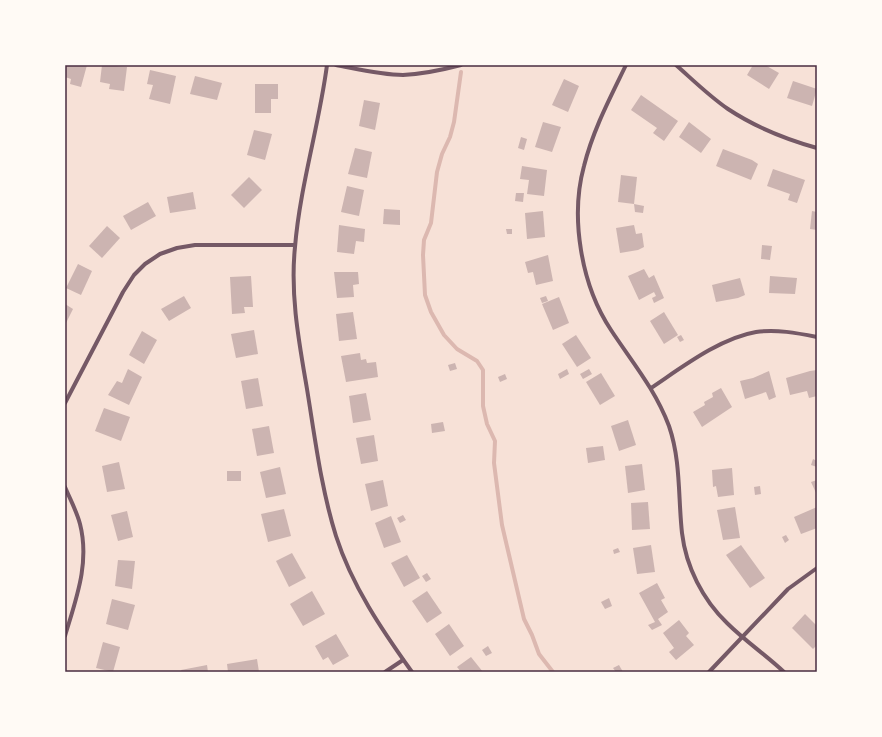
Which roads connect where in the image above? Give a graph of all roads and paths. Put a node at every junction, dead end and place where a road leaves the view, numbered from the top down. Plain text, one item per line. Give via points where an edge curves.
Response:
1 (327, 65) edge
2 (336, 65) edge
3 (461, 65) edge
4 (626, 65) edge
5 (676, 65) edge
6 (817, 148) edge
7 (295, 245) junction
8 (817, 337) edge
9 (651, 388) junction
10 (65, 403) edge
11 (65, 487) edge
12 (817, 568) edge
13 (65, 636) edge
14 (743, 637) junction
15 (403, 660) junction
16 (385, 672) edge
17 (412, 672) edge
18 (709, 672) edge
19 (784, 672) edge

1 - 7 street
2 - 3 street via 402,75 438,71
4 - 9 street via 594,134 584,167 578,221 585,271 603,317
5 - 6 street via 703,90 751,123 778,136
7 - 10 street via 195,245 160,254 145,264 123,292
7 - 15 street via 293,288 296,327 326,501 350,572
8 - 9 street via 780,331 744,335 714,348
9 - 14 street via 673,438 678,462 682,533 690,567 705,596
11 - 13 street via 80,525 83,567
12 - 14 street via 788,589
14 - 18 street
14 - 19 street
15 - 16 street
15 - 17 street

